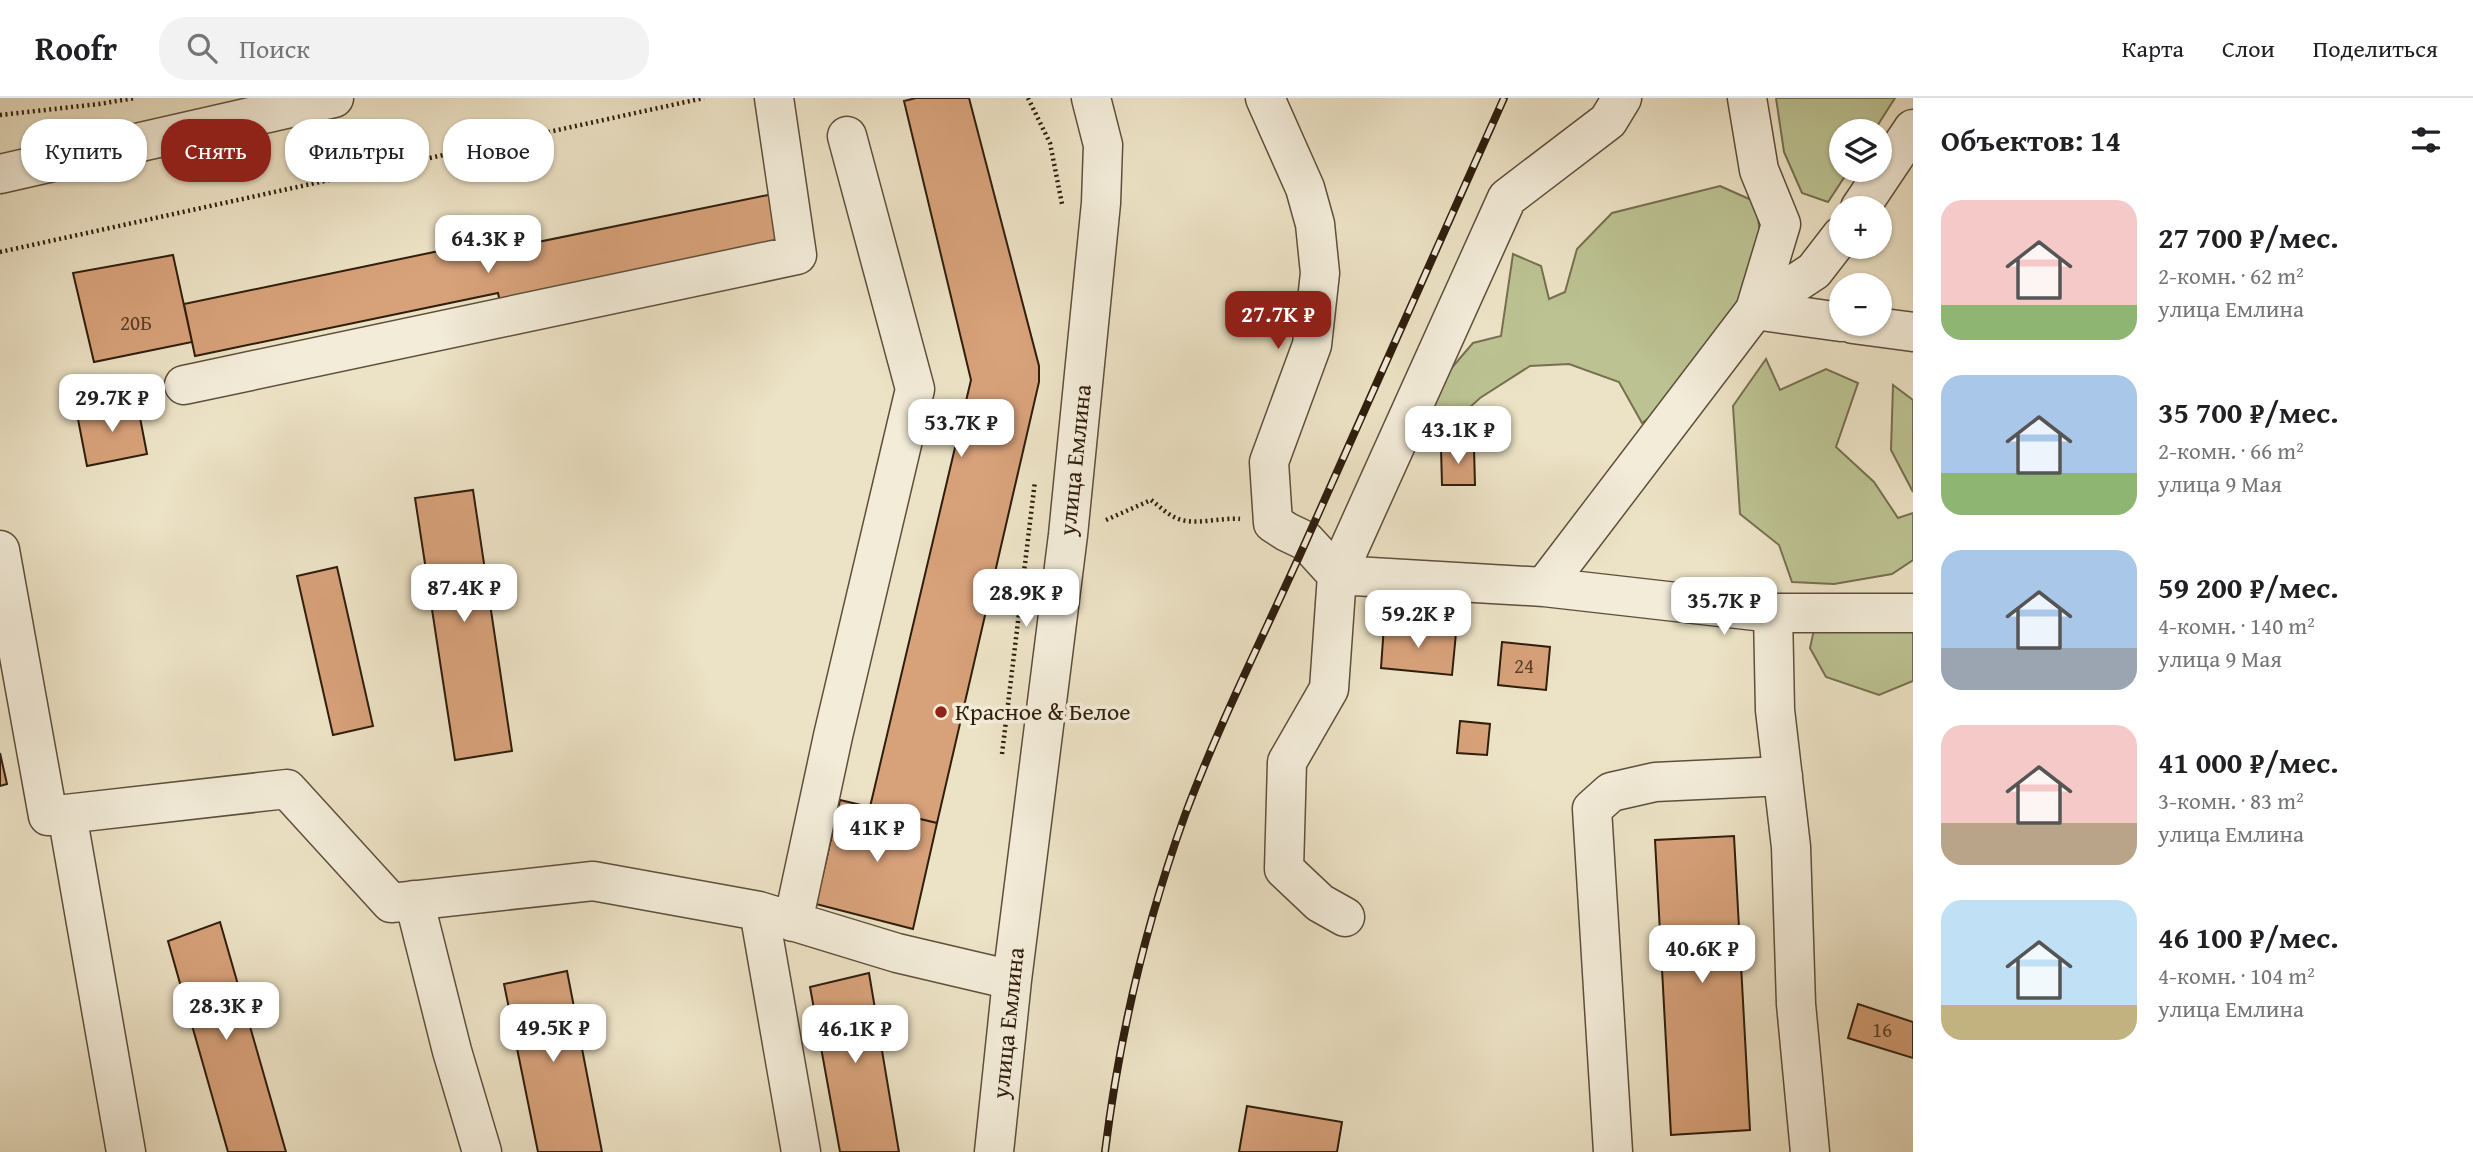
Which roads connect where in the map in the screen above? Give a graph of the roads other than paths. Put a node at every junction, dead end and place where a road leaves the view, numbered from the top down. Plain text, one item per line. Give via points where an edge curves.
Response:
1 (334, 98) edge
2 (774, 98) edge
3 (1265, 98) edge
4 (1622, 98) edge
5 (1747, 98) edge
6 (1092, 100) edge
7 (1913, 129) edge
8 (847, 136) dead end
9 (0, 174) edge
10 (1868, 196) edge
11 (1829, 254) edge
12 (1755, 310) junction
13 (1829, 320) edge
14 (1892, 329) edge
15 (1913, 332) edge
16 (184, 385) dead end
17 (0, 550) edge
18 (1337, 575) junction
19 (1544, 587) junction
20 (1773, 612) junction
21 (1913, 613) edge
22 (1783, 776) junction
23 (67, 814) junction
24 (414, 900) junction
25 (776, 916) junction
26 (1345, 917) dead end
27 (1012, 980) junction
28 (126, 1152) edge
29 (482, 1152) edge
30 (801, 1152) edge
31 (994, 1152) edge
32 (1613, 1152) edge
33 (1810, 1152) edge

1 - 9 street
2 - 16 street via 797,255
3 - 18 street via 1306,188 1320,273 1312,345 1269,462 1273,523 1306,541
4 - 18 street via 1608,121 1507,198
5 - 12 street via 1759,170 1782,224
6 - 27 street, улица Емлина via 1103,145 1101,203 1068,535
7 - 10 street
8 - 25 street via 915,389 833,736
11 - 12 street via 1814,271
12 - 13 street
12 - 19 street
14 - 15 street
17 - 23 street via 48,816
18 - 19 street
18 - 26 street via 1329,689 1287,762 1284,869 1320,903
19 - 20 street
20 - 21 street
20 - 22 street via 1775,710
22 - 32 street via 1655,782 1611,792 1592,809
22 - 33 street
23 - 24 street via 287,789 391,903
23 - 28 street
24 - 25 street via 593,881
24 - 29 street
25 - 27 street via 897,953
25 - 30 street
27 - 31 street, улица Емлина

